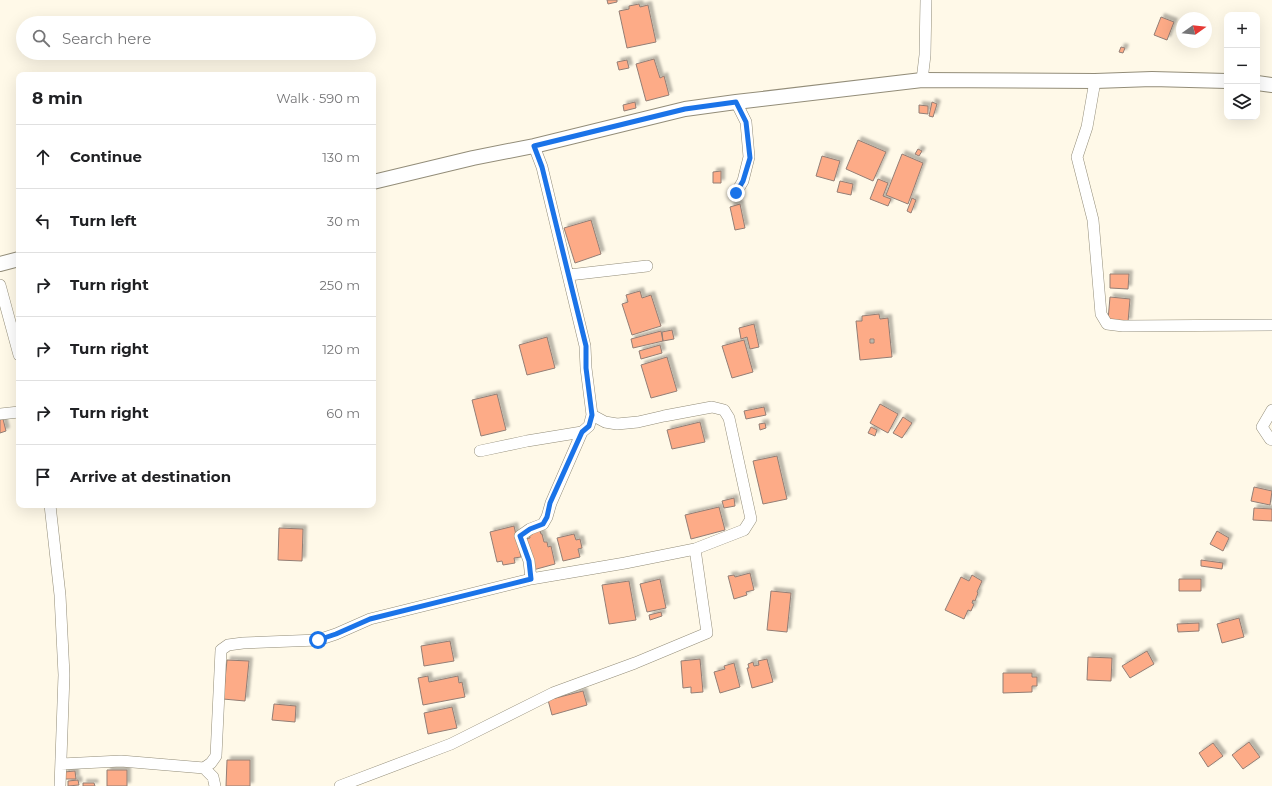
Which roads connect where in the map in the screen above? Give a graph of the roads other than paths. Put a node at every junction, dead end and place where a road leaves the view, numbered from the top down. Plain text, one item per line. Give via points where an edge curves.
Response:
1 (926, 0) edge
2 (922, 80) junction
3 (1095, 81) junction
4 (1224, 81) edge
5 (1260, 83) edge
6 (1272, 84) edge
7 (736, 102) junction
8 (534, 146) junction
9 (376, 181) edge
10 (736, 193) dead end
11 (16, 260) edge
12 (0, 264) edge
13 (646, 266) dead end
14 (569, 275) junction
15 (0, 286) edge
16 (1272, 325) edge
17 (16, 344) edge
18 (1272, 410) edge
19 (16, 412) edge
20 (0, 414) edge
21 (592, 415) junction
22 (582, 432) junction
23 (1272, 440) edge
24 (480, 451) dead end
25 (50, 508) edge
26 (695, 549) junction
27 (531, 579) junction
28 (61, 764) junction
29 (204, 768) junction
30 (60, 786) edge
31 (215, 786) edge
32 (340, 786) edge

1 - 2 street
2 - 3 street
2 - 7 street
3 - 4 street
3 - 16 street via 1087,127 1077,157 1093,220 1101,314 1107,324
5 - 6 street
7 - 8 street via 685,109
7 - 10 street via 746,122 750,158 743,181
8 - 9 street
8 - 14 street via 542,167
11 - 12 street
13 - 14 street
14 - 21 street via 586,346
15 - 17 street
18 - 23 street via 1262,427
19 - 20 street
21 - 22 street via 589,426
21 - 26 street via 605,422 617,424 712,407 724,410 729,418 751,519 744,530
22 - 24 street
22 - 27 street via 543,524 520,536 529,561
25 - 28 street via 60,595 64,675
26 - 27 street
26 - 32 street via 707,633 554,693 451,744
27 - 29 street via 370,619 318,640 228,645 221,650 216,756
28 - 29 street via 121,761
28 - 30 street
29 - 31 street via 213,777

